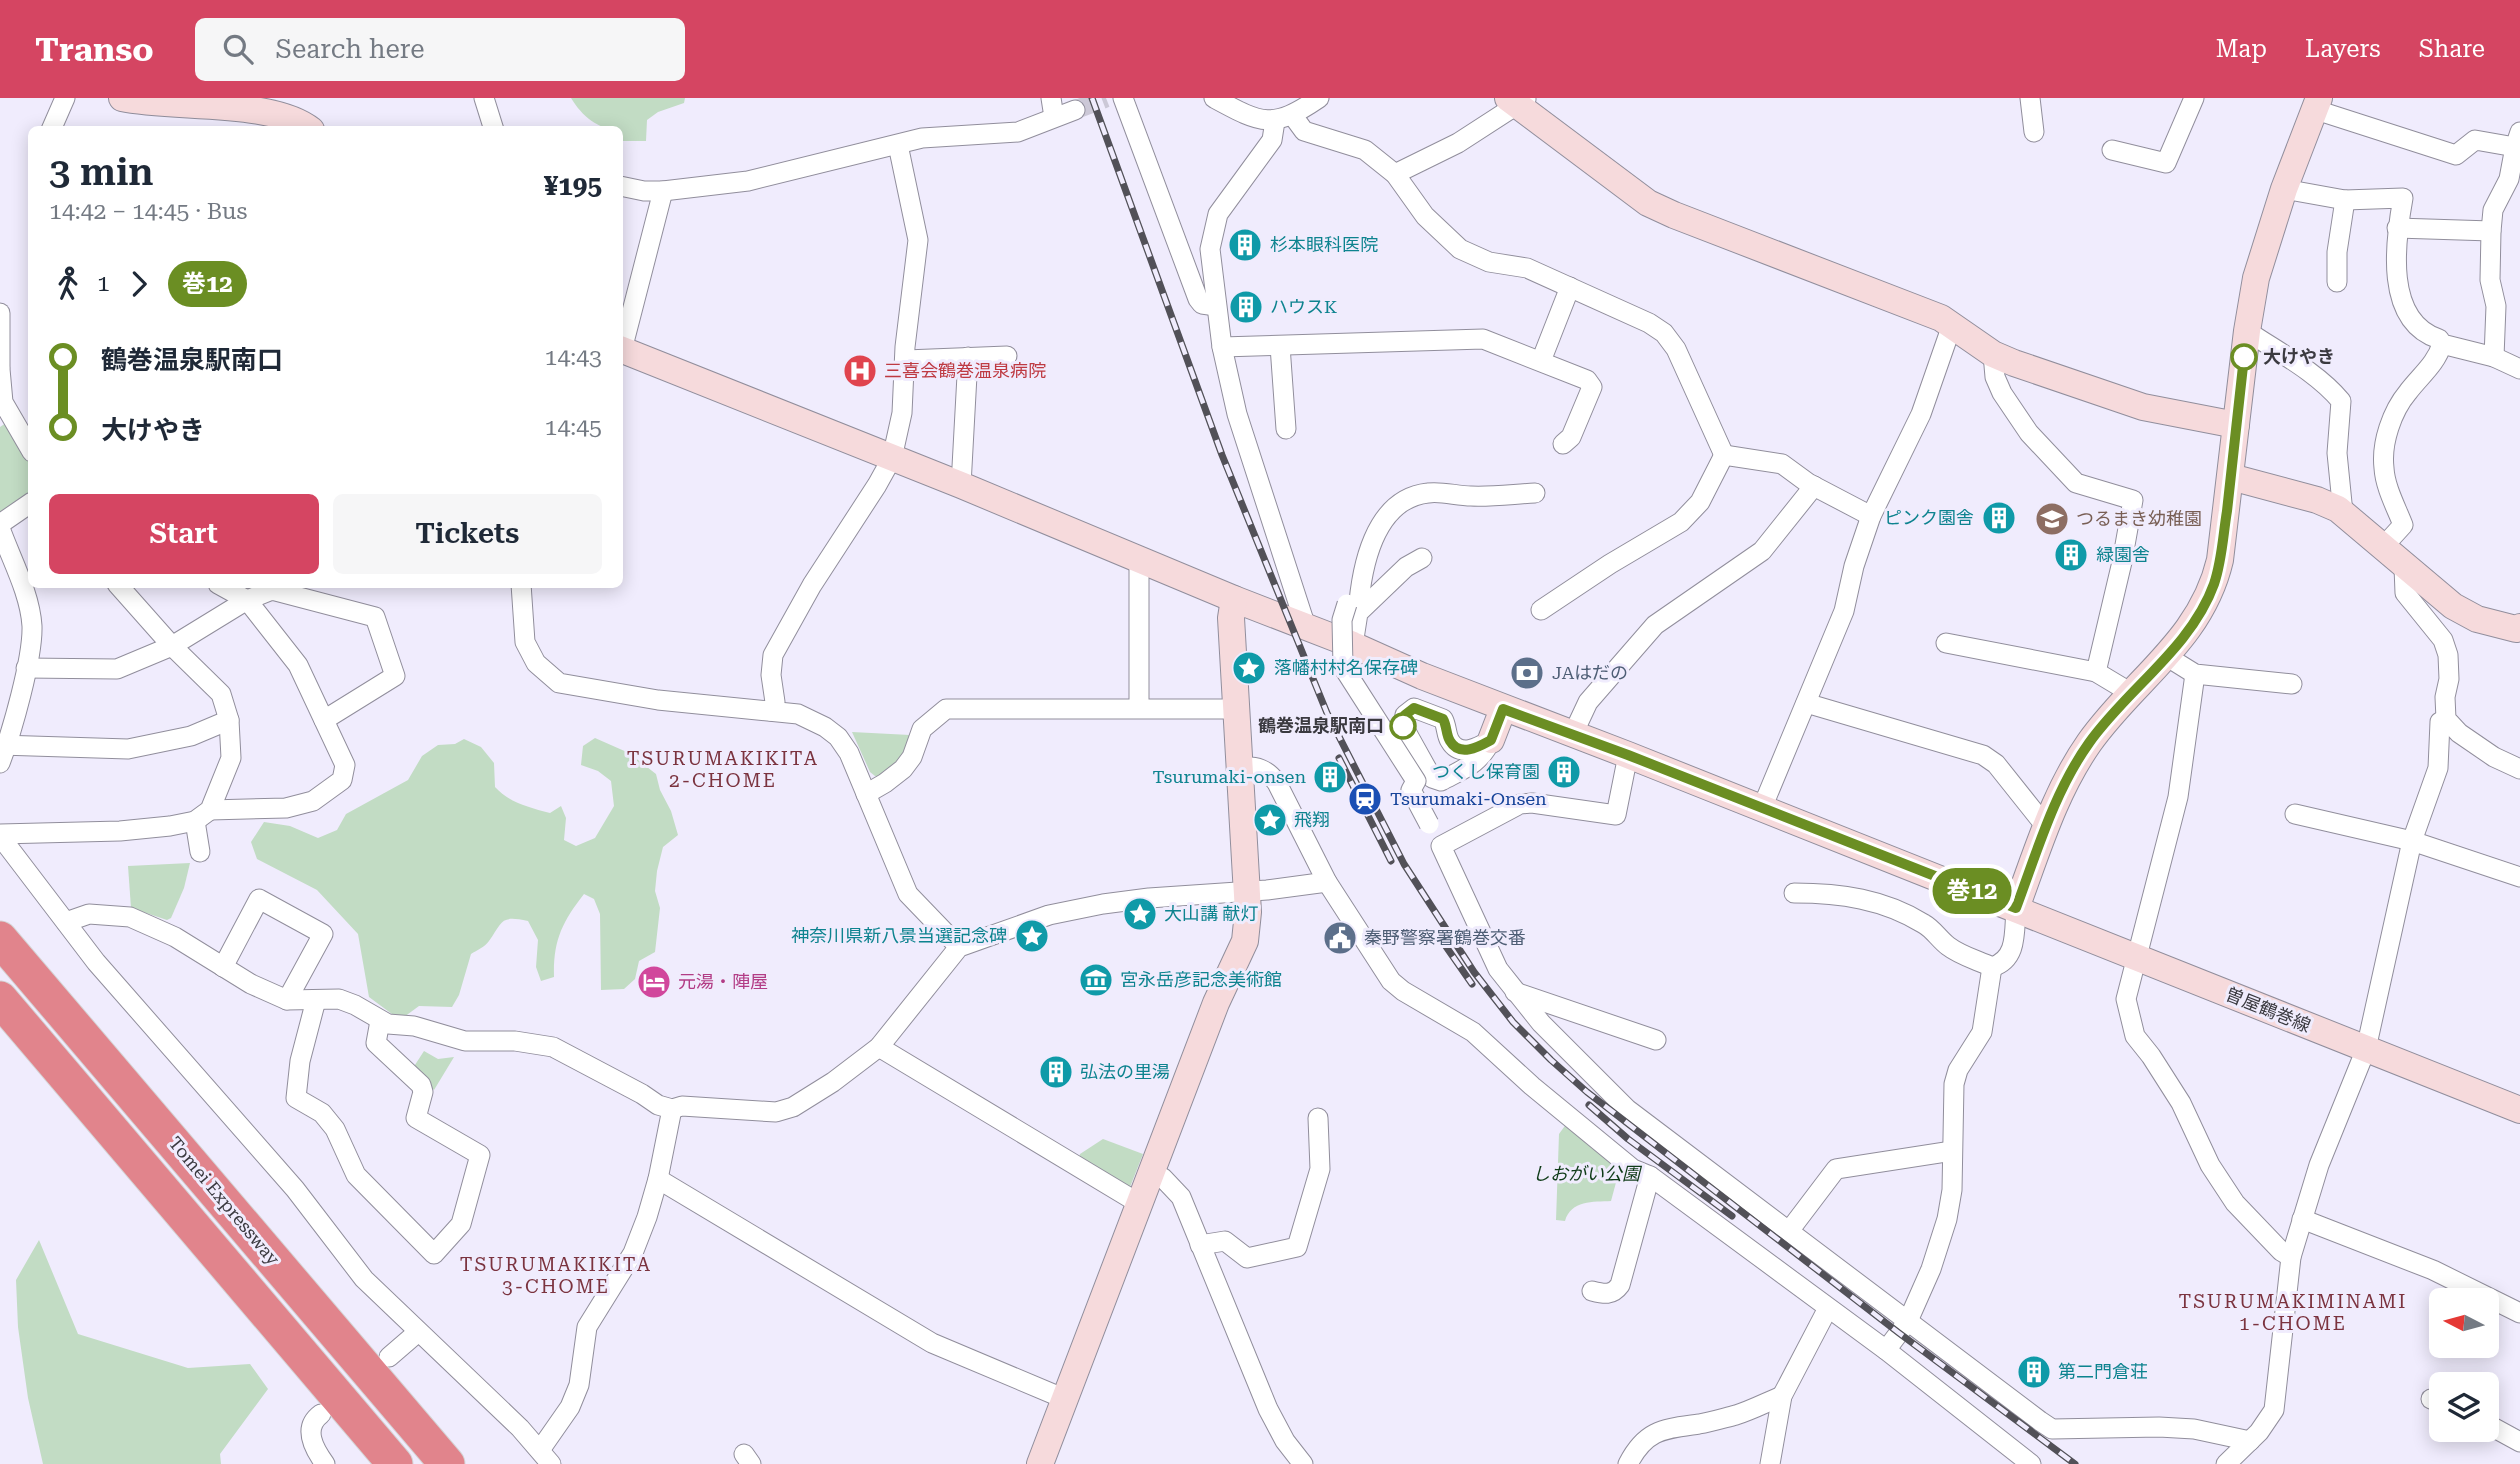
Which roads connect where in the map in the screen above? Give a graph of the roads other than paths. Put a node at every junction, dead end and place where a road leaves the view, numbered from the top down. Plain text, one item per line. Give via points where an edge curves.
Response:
1 (65, 98) edge
2 (122, 98) edge
3 (484, 98) edge
4 (1123, 98) edge
5 (1214, 98) edge
6 (1319, 98) edge
7 (2030, 98) edge
8 (2193, 98) edge
9 (1517, 100) edge
10 (2316, 103) edge
11 (1052, 107) edge
12 (1075, 110) tunnel mouth
13 (1284, 118) junction
14 (53, 126) edge
15 (303, 126) edge
16 (493, 126) edge
17 (2034, 132) dead end
18 (2518, 142) edge
19 (898, 145) junction
20 (2112, 150) dead end
21 (1395, 174) junction
22 (623, 187) edge
23 (2284, 189) junction
24 (663, 191) junction
25 (2345, 200) junction
26 (2397, 228) junction
27 (2491, 231) junction
28 (2337, 282) dead end
29 (1570, 287) junction
30 (1216, 306) junction
31 (0, 313) edge
32 (1952, 325) junction
33 (2247, 331) junction
34 (623, 342) edge
35 (2442, 344) junction
36 (1280, 346) junction
37 (1222, 347) junction
38 (623, 351) edge
39 (1993, 354) junction
40 (1007, 356) dead end
41 (968, 357) junction
42 (2494, 357) junction
43 (906, 360) junction
44 (1541, 360) junction
45 (0, 368) edge
46 (2520, 369) edge
47 (2236, 425) junction
48 (1286, 429) dead end
49 (1563, 444) dead end
50 (28, 445) edge
51 (1724, 455) junction
52 (892, 458) junction
53 (2231, 477) junction
54 (961, 485) junction
55 (1814, 486) junction
56 (1535, 493) dead end
57 (28, 505) edge
58 (2343, 513) junction
59 (1871, 516) junction
60 (0, 526) edge
61 (2382, 548) junction
62 (1422, 558) dead end
63 (1139, 559) junction
64 (2404, 566) junction
65 (121, 588) edge
66 (225, 588) edge
67 (521, 588) edge
68 (1234, 599) junction
69 (247, 600) junction
70 (1352, 609) junction
71 (1541, 610) dead end
72 (1306, 626) junction
73 (2520, 627) edge
74 (1946, 643) dead end
75 (1353, 645) junction
76 (172, 646) junction
77 (2166, 656) junction
78 (26, 668) junction
79 (2095, 672) junction
80 (2195, 674) junction
81 (2292, 684) dead end
82 (2131, 693) junction
83 (1806, 703) junction
84 (1139, 708) junction
85 (1236, 709) junction
86 (1503, 709) junction
87 (771, 711) junction
88 (324, 719) junction
89 (2446, 719) junction
90 (229, 720) junction
91 (1573, 734) junction
92 (1491, 740) junction
93 (1456, 748) junction
94 (2, 752) edge
95 (1628, 755) junction
96 (1240, 767) junction
97 (2520, 769) edge
98 (1460, 771) junction
99 (866, 793) junction
100 (1762, 808) junction
101 (2295, 814) dead end
102 (202, 816) junction
103 (2048, 823) junction
104 (1429, 824) dead end
105 (0, 835) edge
106 (2412, 841) junction
107 (200, 852) dead end
108 (2520, 877) edge
109 (1327, 881) junction
110 (1247, 891) junction
111 (1794, 893) dead end
112 (2016, 908) junction
113 (66, 922) junction
114 (0, 939) edge
115 (959, 947) junction
116 (2136, 957) junction
117 (223, 967) junction
118 (1992, 967) junction
119 (1514, 992) junction
120 (0, 999) edge
121 (287, 1000) junction
122 (316, 1000) junction
123 (380, 1021) junction
124 (1656, 1040) dead end
125 (879, 1047) junction
126 (2367, 1049) junction
127 (672, 1108) junction
128 (2520, 1110) edge
129 (1318, 1118) dead end
130 (1952, 1150) junction
131 (1151, 1173) junction
132 (1650, 1176) junction
133 (658, 1179) junction
134 (1140, 1204) junction
135 (2302, 1219) junction
136 (1789, 1231) junction
137 (1200, 1245) junction
138 (2291, 1257) junction
139 (1592, 1291) dead end
140 (1828, 1308) junction
141 (2520, 1313) edge
142 (1908, 1321) junction
143 (418, 1332) junction
144 (1886, 1350) junction
145 (389, 1357) dead end
146 (1782, 1396) junction
147 (1065, 1399) junction
148 (321, 1414) dead end
149 (2499, 1431) edge
150 (2250, 1441) junction
151 (2520, 1442) edge
152 (546, 1457) edge
153 (325, 1464) edge
154 (395, 1464) edge
155 (447, 1464) edge
156 (1040, 1464) edge
157 (1303, 1464) edge
158 (1628, 1464) edge
159 (1770, 1464) edge
160 (2031, 1464) edge
161 (2226, 1464) edge

1 - 14 street
2 - 15 main road via 245,109 282,116
3 - 16 street
4 - 30 street via 1198,299
5 - 13 street via 1255,118
6 - 13 street
7 - 17 street
8 - 20 street via 2166,163
9 - 21 street via 1458,144
9 - 32 main road via 1648,203
10 - 18 street via 2456,155 2474,140
10 - 23 main road
11 - 12 street
11 - 19 street via 1035,127 1018,132 922,138
13 - 21 street via 1304,131 1365,150
13 - 30 street via 1218,215 1210,249
18 - 27 street via 2509,179 2493,210
19 - 24 street via 748,181
19 - 43 street via 918,240
21 - 29 street via 1425,216 1460,249 1489,261 1527,268
22 - 24 street
23 - 25 street
23 - 33 main road via 2256,278
24 - 34 street
25 - 26 street via 2403,198
25 - 28 street
26 - 27 street
26 - 35 street via 2395,258 2403,300 2416,326
27 - 42 street
29 - 44 street
29 - 51 street via 1664,333 1676,349
30 - 37 street
31 - 45 street
32 - 39 main road
32 - 59 street via 1921,414
33 - 47 main road
33 - 58 street via 2311,374 2341,401 2337,453
35 - 42 street
35 - 61 street via 2438,357 2404,397 2392,420 2384,470 2403,525
36 - 37 street
36 - 44 street via 1483,339
36 - 48 street
37 - 72 street via 1237,414
38 - 52 main road, 曽屋鶴巻線
39 - 47 main road via 2143,407
39 - 79 street via 2002,393 2029,433 2077,483 2133,500
40 - 41 street
41 - 43 street
41 - 54 street
42 - 46 street
43 - 52 street via 902,413
44 - 49 street via 1587,380 1592,387 1571,438
45 - 50 street via 4,402
47 - 53 main road
51 - 55 street via 1782,464
51 - 71 street via 1700,502 1681,522
52 - 54 main road, 曽屋鶴巻線
52 - 87 street via 773,655 775,702
53 - 58 main road via 2317,500
53 - 77 main road via 2214,583 2196,620
54 - 63 main road, 曽屋鶴巻線
55 - 59 street
55 - 91 street via 1762,551 1656,625 1588,702
56 - 70 street via 1472,496 1429,492 1402,502 1378,529
57 - 60 street
58 - 61 main road
59 - 83 street via 1844,611
60 - 78 street via 28,603 32,627
61 - 64 main road
62 - 70 street
63 - 68 main road, 曽屋鶴巻線
63 - 84 street
64 - 73 main road via 2453,606 2477,619
64 - 89 street via 2405,593 2443,640 2448,655
65 - 76 street
66 - 69 street
67 - 87 street via 525,642 536,663 559,683 658,700
68 - 72 main road, 曽屋鶴巻線
68 - 85 main road
69 - 76 street
69 - 88 street via 298,665
69 - 88 street via 272,590 375,617 395,676
70 - 75 street
70 - 104 street, bridge via 1342,620 1343,667 1356,679 1377,723 1416,781 1407,788
72 - 75 main road, 曽屋鶴巻線
74 - 79 street
75 - 86 main road, 曽屋鶴巻線
76 - 78 street via 117,669
76 - 90 street via 221,694
77 - 80 street
77 - 82 main road
78 - 94 street
79 - 82 street
80 - 81 street
80 - 116 street via 2178,797
82 - 103 main road via 2074,765
83 - 100 street
83 - 103 street via 1983,755
84 - 85 street
84 - 99 street via 946,709 922,729 903,769
85 - 96 main road
86 - 91 main road, 曽屋鶴巻線
86 - 92 main road
87 - 99 street via 798,714 838,737
88 - 102 street via 345,765 342,780 313,801
89 - 97 street via 2494,757
89 - 106 street via 2440,722 2435,780
90 - 94 street via 191,736 128,749
90 - 102 street via 231,758
91 - 95 main road, 曽屋鶴巻線
92 - 93 street via 1472,749
92 - 98 street via 1485,753
93 - 98 street
93 - 98 street via 1443,719 1414,708 1405,715 1403,726 1432,778 1441,781
95 - 100 main road, 曽屋鶴巻線
95 - 119 street via 1616,815 1520,804 1441,846 1498,969
96 - 109 street via 1262,769 1271,775
96 - 110 main road
99 - 115 street via 908,894
100 - 112 main road, 曽屋鶴巻線
101 - 106 street
102 - 105 street via 120,831
102 - 107 street
103 - 112 main road
105 - 113 street
106 - 108 street
106 - 126 street
109 - 110 street
109 - 132 street via 1391,981 1473,1032 1633,1169
110 - 115 street via 1103,904 1049,915
110 - 131 main road via 1245,941 1216,1003
111 - 118 street via 1862,898 1903,912 1959,953
112 - 116 main road, 曽屋鶴巻線
112 - 118 street via 2008,958
113 - 117 street via 89,914 130,917 178,931
113 - 143 street via 295,1189 364,1279
114 - 155 highway, Tomei Expressway
115 - 125 street
116 - 126 main road, 曽屋鶴巻線
116 - 138 street via 2126,999 2135,1036 2181,1103 2210,1165 2235,1203
117 - 121 street
117 - 121 street via 259,899 323,934
118 - 130 street via 1982,1032 1954,1084
119 - 124 street
119 - 136 street via 1627,1109
120 - 154 highway
121 - 122 street
122 - 123 street via 338,999
122 - 123 street via 296,1098 322,1113 335,1129 356,1175 434,1254 461,1224 480,1155 416,1118 421,1085 376,1043
123 - 127 street via 465,1041 553,1046
125 - 127 street via 793,1107 776,1112
125 - 134 street
126 - 128 main road, 曽屋鶴巻線
126 - 135 street
127 - 133 street
129 - 137 street via 1320,1169 1297,1247 1247,1258 1225,1241
130 - 136 street via 1836,1169
130 - 142 street via 1947,1219
131 - 134 main road
131 - 137 street via 1163,1178 1181,1197
132 - 139 street via 1620,1286 1606,1295
132 - 140 street
133 - 147 street via 932,1343
133 - 152 street via 633,1253 587,1327 579,1385
134 - 147 main road
135 - 138 street
135 - 141 street via 2433,1269
136 - 142 street
137 - 157 street via 1268,1409
138 - 150 street via 2274,1410
140 - 144 street
140 - 146 street
142 - 144 street
142 - 150 street via 2052,1429 2171,1427
143 - 145 street
143 - 152 street
144 - 160 street
146 - 158 street via 1738,1414 1660,1430 1635,1450
146 - 159 street
147 - 156 main road
148 - 153 street via 310,1436
149 - 151 street
150 - 161 street

